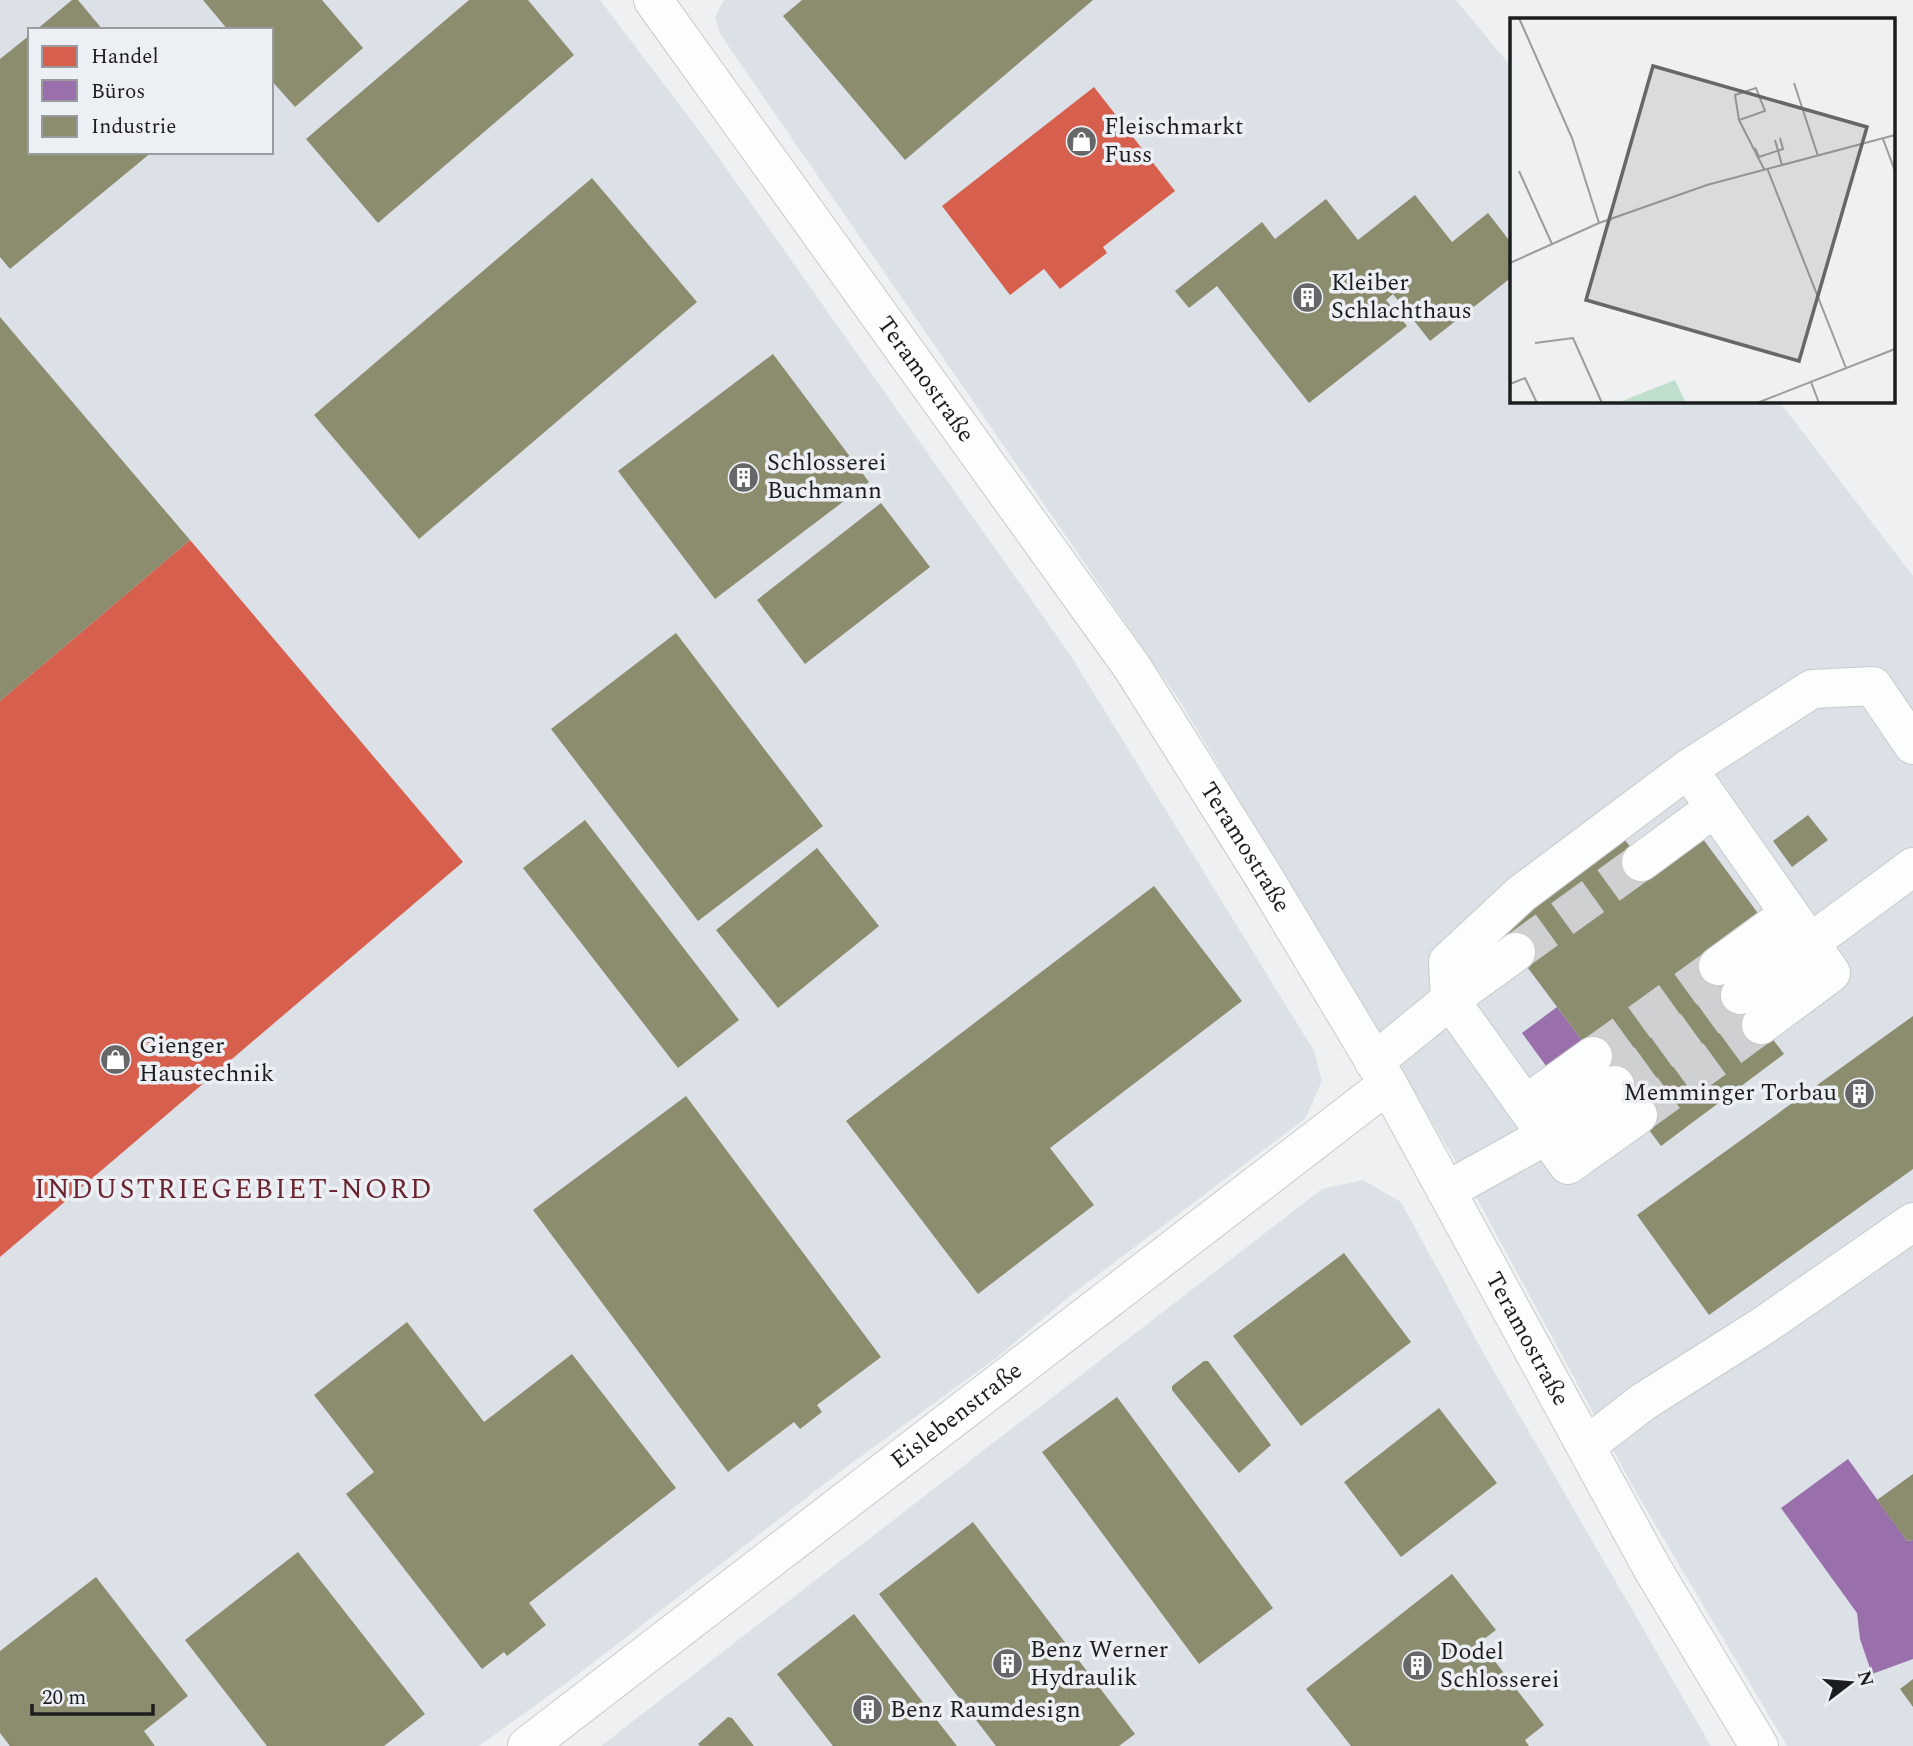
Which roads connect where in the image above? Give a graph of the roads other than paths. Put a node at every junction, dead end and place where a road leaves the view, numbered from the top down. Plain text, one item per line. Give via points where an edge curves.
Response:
1 (653, 0) edge
2 (1913, 745) edge
3 (1688, 769) junction
4 (1713, 809) junction
5 (1641, 862) tunnel mouth
6 (1913, 867) edge
7 (1799, 929) junction
8 (1516, 952) tunnel mouth
9 (1450, 1000) junction
10 (1381, 1073) junction
11 (1547, 1135) junction
12 (1446, 1191) junction
13 (1913, 1222) edge
14 (1586, 1446) junction
15 (527, 1746) edge
16 (1759, 1746) edge

1 - 10 street, Teramostraße via 1132,667
2 - 3 street via 1874,686 1812,689
3 - 4 street
3 - 9 street via 1521,894 1448,962
4 - 5 street
4 - 7 street
6 - 7 street
7 - 7 street via 1740,995 1831,974
8 - 9 street, Eislebenstraße
9 - 10 street, Eislebenstraße
9 - 11 street
10 - 12 street, Teramostraße
10 - 15 street, Eislebenstraße
11 - 11 street via 1615,1085
11 - 12 street
12 - 14 street, Teramostraße
13 - 14 street via 1643,1402
14 - 16 street, Teramostraße via 1652,1568

